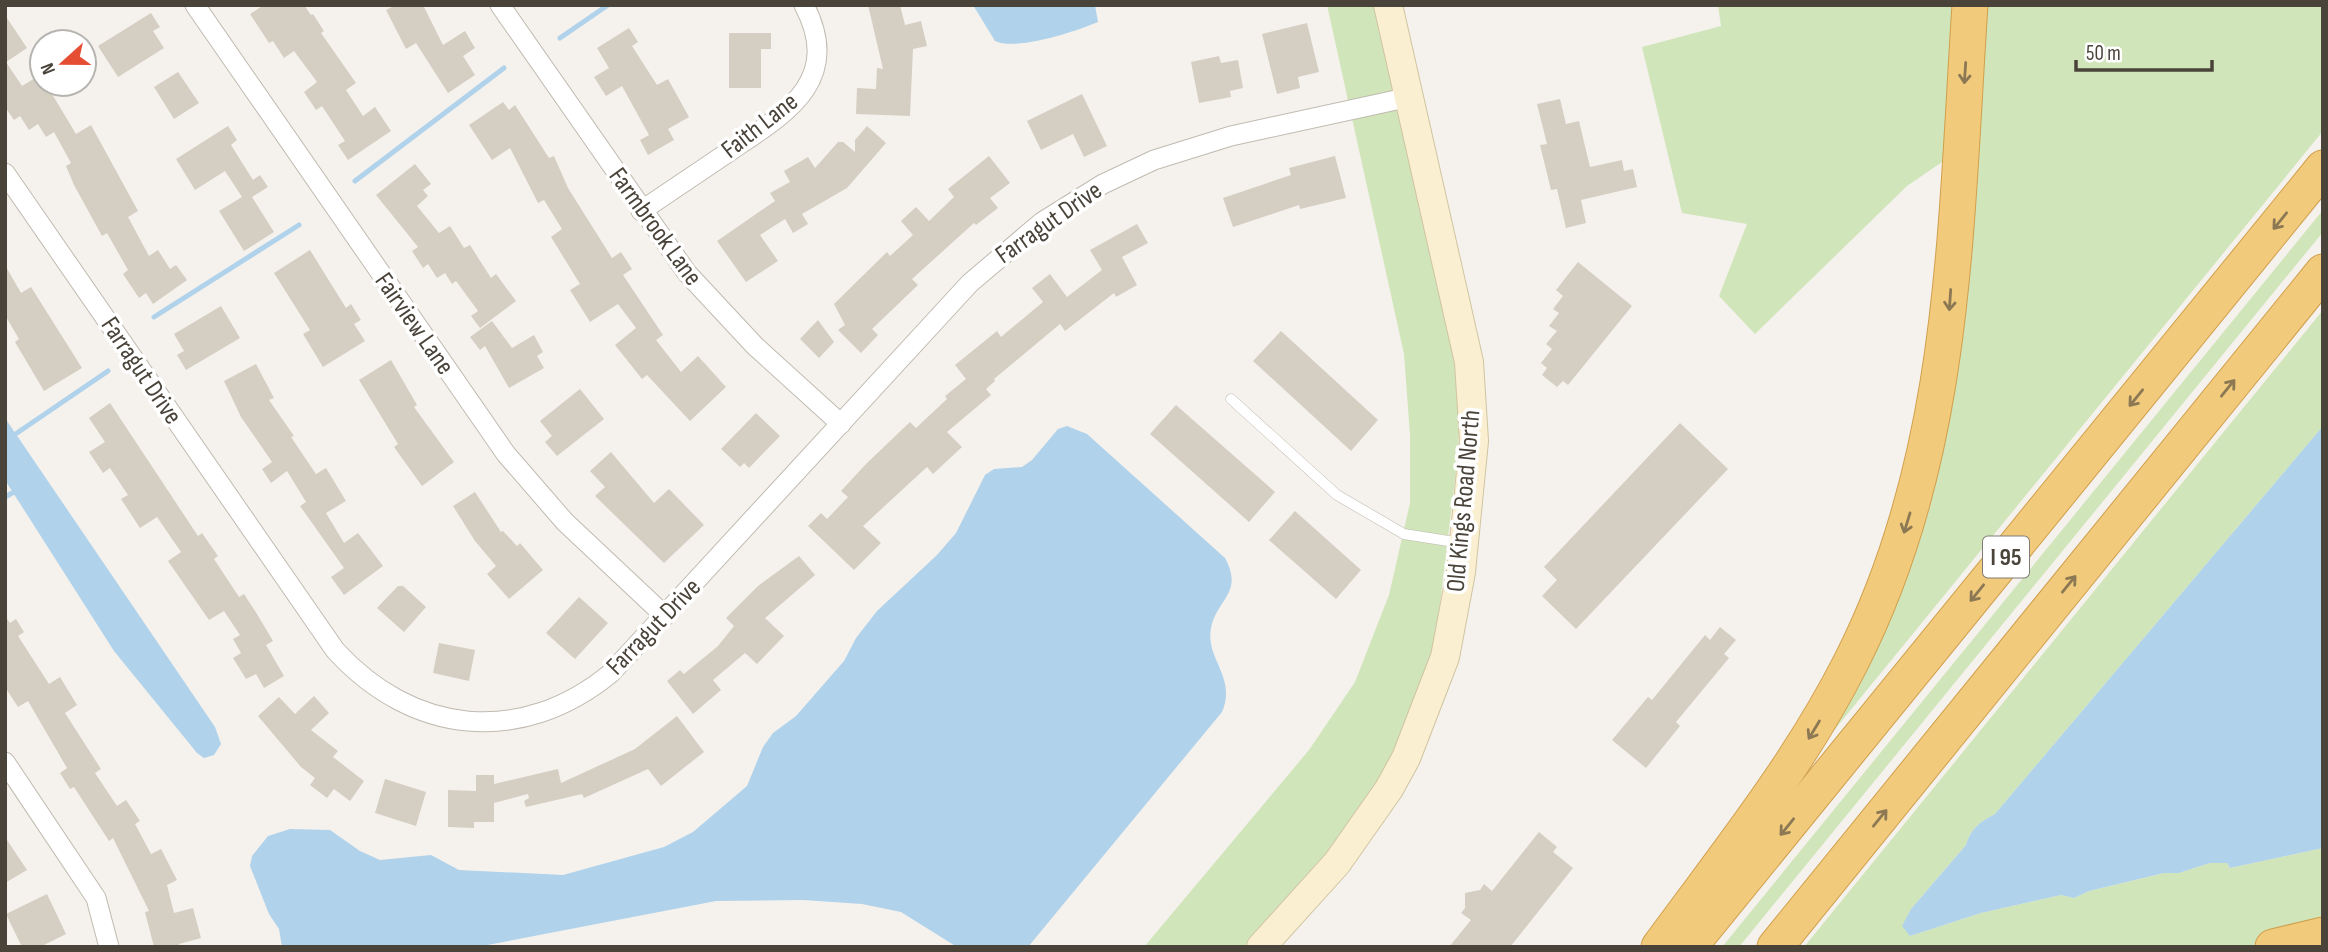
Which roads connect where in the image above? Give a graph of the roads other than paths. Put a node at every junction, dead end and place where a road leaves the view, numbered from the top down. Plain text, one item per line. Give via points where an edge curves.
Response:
1 (195, 5) edge
2 (500, 5) edge
3 (804, 5) edge
4 (1388, 5) edge
5 (1970, 5) edge
6 (1409, 97) junction
7 (2323, 168) edge
8 (5, 173) edge
9 (641, 211) junction
10 (2323, 272) edge
11 (1231, 399) dead end
12 (841, 424) junction
13 (1465, 543) junction
14 (665, 616) junction
15 (5, 762) edge
16 (2323, 935) edge
17 (109, 947) edge
18 (1261, 947) edge
19 (1659, 947) edge
20 (1689, 947) edge
21 (1775, 947) edge
22 (2273, 947) edge

1 - 14 street, Fairview Lane via 506,454 565,522
2 - 9 street, Farmbrook Lane
3 - 9 street, Faith Lane via 815,31 817,55 802,96 774,121
4 - 6 street, Old Kings Road North
5 -> 19 highway via 1946,339 1931,436 1908,523 1867,631 1814,730 1774,793
6 - 12 street, Farragut Drive via 1199,145 1154,160 1072,201 970,283
6 - 13 street, Old Kings Road North via 1470,370 1474,441
7 -> 20 highway, I 95
8 - 14 street, Farragut Drive via 321,633 351,668 379,691 410,707 456,720 530,717 561,706 599,683
9 - 12 street, Farmbrook Lane via 719,310
21 -> 10 highway, I 95
11 - 13 lane via 1337,495 1408,536
12 - 14 street, Farragut Drive
13 - 18 street, Old Kings Road North via 1445,657 1406,758 1337,863
15 - 17 street via 90,888 104,918
16 - 22 highway

